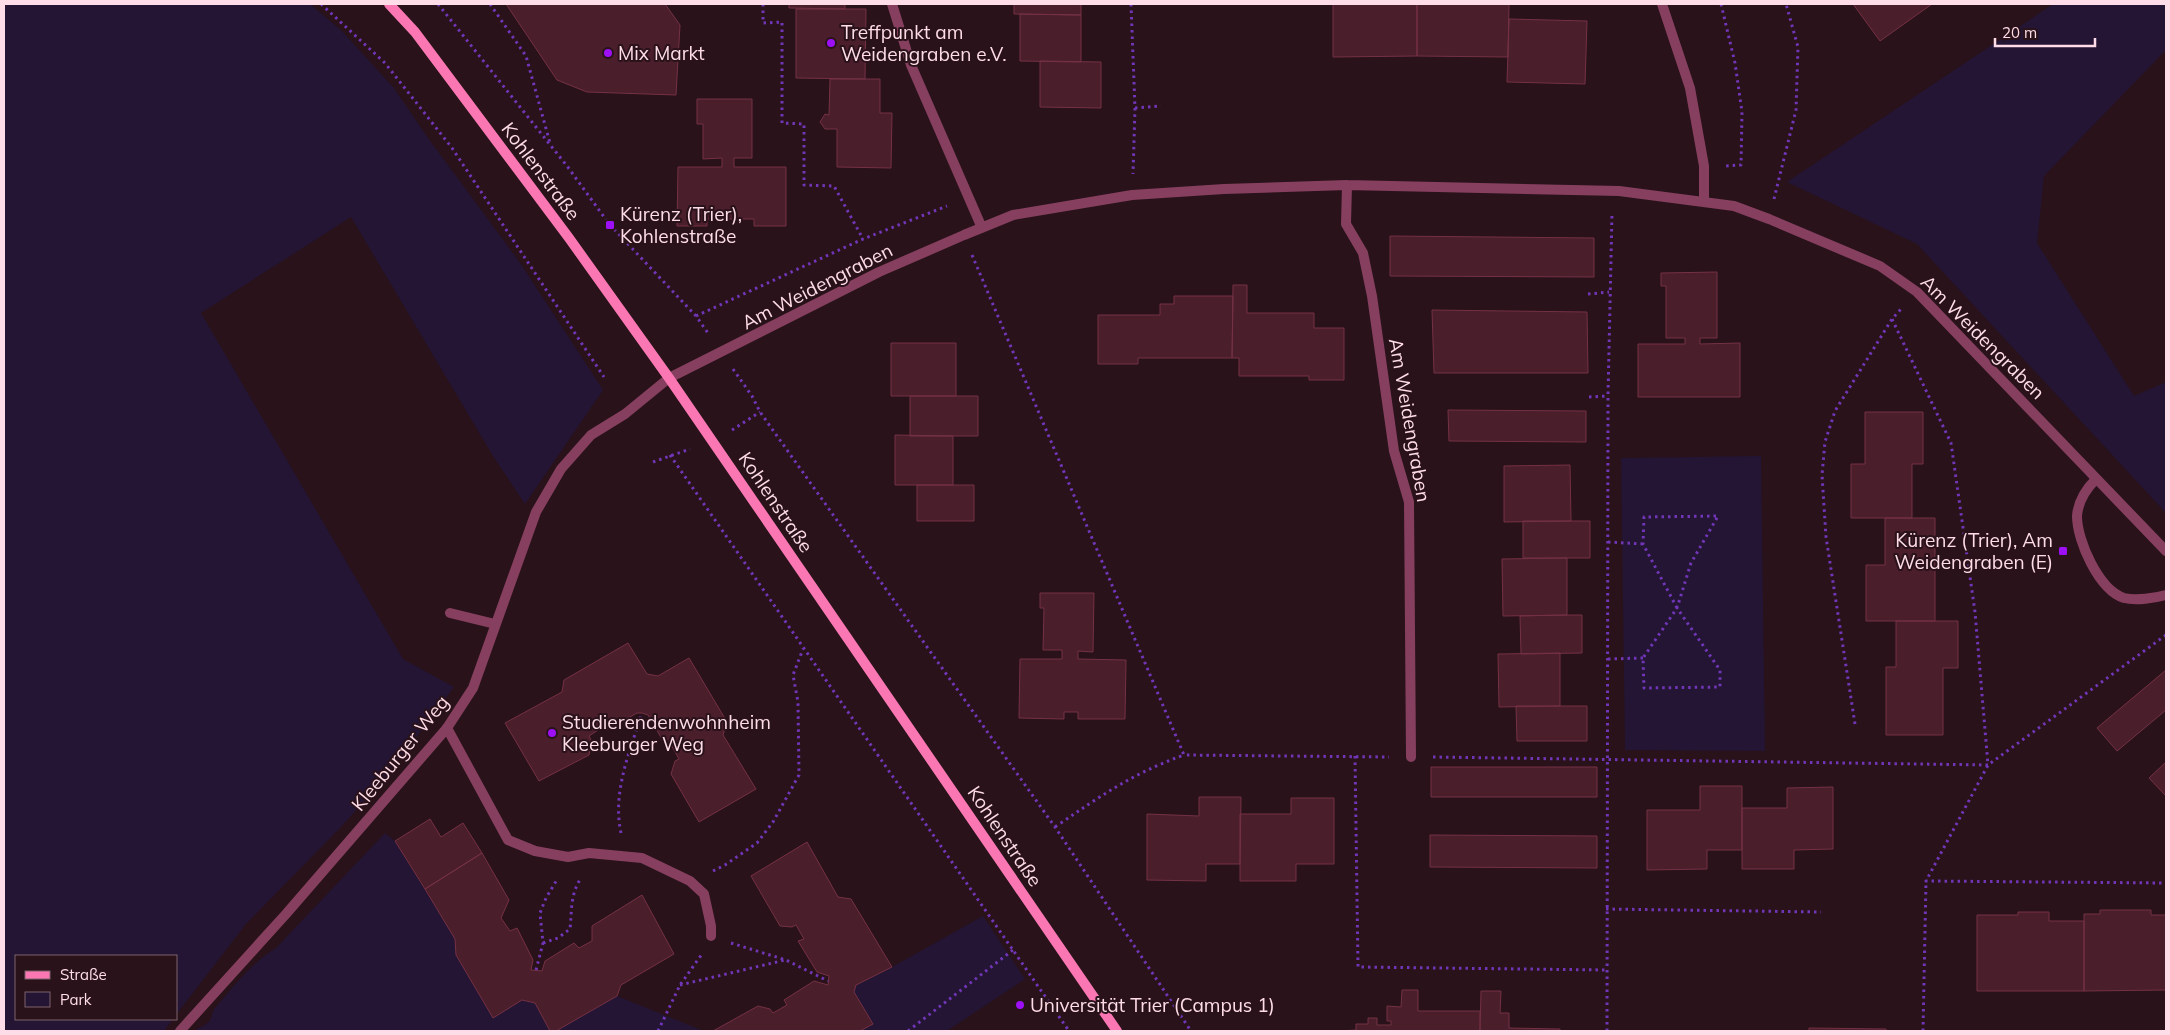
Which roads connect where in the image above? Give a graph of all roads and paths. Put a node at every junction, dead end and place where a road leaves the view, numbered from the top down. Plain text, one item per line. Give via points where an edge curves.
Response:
1 (322, 4) edge
2 (389, 4) edge
3 (438, 4) edge
4 (490, 4) edge
5 (763, 4) edge
6 (892, 4) edge
7 (1130, 4) edge
8 (1662, 4) edge
9 (1721, 4) edge
10 (1786, 4) edge
11 (1162, 106) dead end
12 (1135, 108) junction
13 (550, 146) junction
14 (1704, 166) junction
15 (1347, 185) junction
16 (1619, 191) junction
17 (1132, 195) junction
18 (969, 197) junction
19 (1704, 201) junction
20 (1769, 219) junction
21 (982, 228) junction
22 (964, 235) junction
23 (863, 239) junction
24 (1609, 292) junction
25 (1917, 292) junction
26 (1588, 294) dead end
27 (1892, 319) junction
28 (604, 377) dead end
29 (669, 378) junction
30 (752, 396) dead end
31 (1608, 396) junction
32 (1589, 397) dead end
33 (653, 462) dead end
34 (2096, 479) junction
35 (1608, 542) junction
36 (1643, 544) junction
37 (2166, 551) edge
38 (2166, 595) edge
39 (1677, 608) junction
40 (450, 613) dead end
41 (495, 624) junction
42 (2166, 635) edge
43 (803, 648) junction
44 (1643, 658) junction
45 (1608, 659) junction
46 (642, 713) dead end
47 (1855, 724) dead end
48 (447, 728) junction
49 (1184, 755) junction
50 (1355, 756) junction
51 (1411, 757) junction
52 (1608, 761) junction
53 (1988, 765) junction
54 (1055, 827) junction
55 (617, 855) junction
56 (568, 857) junction
57 (642, 858) junction
58 (690, 881) junction
59 (1926, 881) junction
60 (2166, 883) edge
61 (1606, 909) junction
62 (1821, 912) dead end
63 (711, 936) junction
64 (543, 943) junction
65 (1013, 950) junction
66 (786, 960) junction
67 (536, 970) dead end
68 (1606, 970) junction
69 (828, 981) dead end
70 (680, 985) junction
71 (180, 1031) edge
72 (658, 1031) edge
73 (908, 1031) edge
74 (1069, 1031) edge
75 (1118, 1031) edge
76 (1191, 1031) edge
77 (1607, 1031) edge
78 (1923, 1031) edge

1 - 28 path via 385,63 452,148
2 - 29 main road, Kohlenstraße via 415,32
3 - 13 path
4 - 13 path via 526,56
5 - 23 path via 763,23 782,22 782,123 804,124 804,185 834,186
6 - 18 street via 911,65
7 - 12 path
8 - 14 street via 1690,88
9 - 14 path via 1742,112 1741,165
10 - 20 path via 1798,47 1796,110
11 - 12 path
12 - 17 path
13 - 23 path via 610,225 696,316
14 - 19 street
15 - 16 street, Am Weidengraben
15 - 17 street, Am Weidengraben
15 - 51 street, Am Weidengraben via 1346,224 1363,253 1394,451 1409,502
16 - 19 street, Am Weidengraben
16 - 24 path via 1611,219
17 - 21 street, Am Weidengraben via 1013,215
18 - 21 street
18 - 23 path
19 - 20 street, Am Weidengraben via 1734,206
20 - 25 street, Am Weidengraben via 1880,266
21 - 22 street, Am Weidengraben
22 - 29 street, Am Weidengraben via 879,272
22 - 49 path
24 - 26 path
24 - 31 path
25 - 27 path
25 - 34 street, Am Weidengraben
27 - 47 path via 1836,411 1825,442 1822,475 1826,537
27 - 53 path via 1951,443 1975,612
29 - 41 street, Kleeburger Weg via 625,414 591,435 561,469 536,512
29 - 75 main road, Kohlenstraße
30 - 54 path via 760,412
31 - 32 path
31 - 35 path
33 - 43 path via 670,455
34 - 37 street, Am Weidengraben
34 - 38 street via 2080,502 2078,516 2085,549 2095,572 2110,589 2124,598
35 - 36 path
35 - 45 path
36 - 39 path
36 - 39 path via 1644,517 1718,516 1692,563
39 - 44 path
39 - 44 path via 1720,670 1720,687 1644,688
40 - 41 street
41 - 48 street, Kleeburger Weg via 473,688
42 - 53 path
43 - 58 path via 793,675 798,702 799,775 773,822 757,843 725,865
43 - 65 path
44 - 45 path
45 - 52 path
46 - 57 path via 620,787 618,815 620,832
48 - 56 street via 508,840 535,851
48 - 71 street, Kleeburger Weg
49 - 50 path
49 - 54 path via 1154,765 1124,781
50 - 51 path
50 - 68 path via 1358,967
51 - 52 path
52 - 53 path
52 - 61 path
53 - 59 path
54 - 76 path
55 - 56 street
55 - 57 street
55 - 64 path via 585,874 576,886 571,903 570,929
56 - 64 path via 540,913
57 - 58 street
58 - 63 street via 704,894
59 - 60 path
59 - 78 path
61 - 62 path
61 - 68 path
63 - 66 path
63 - 70 path
64 - 67 path
65 - 73 path
65 - 74 path
66 - 69 path
66 - 70 path
68 - 77 path
70 - 72 path

